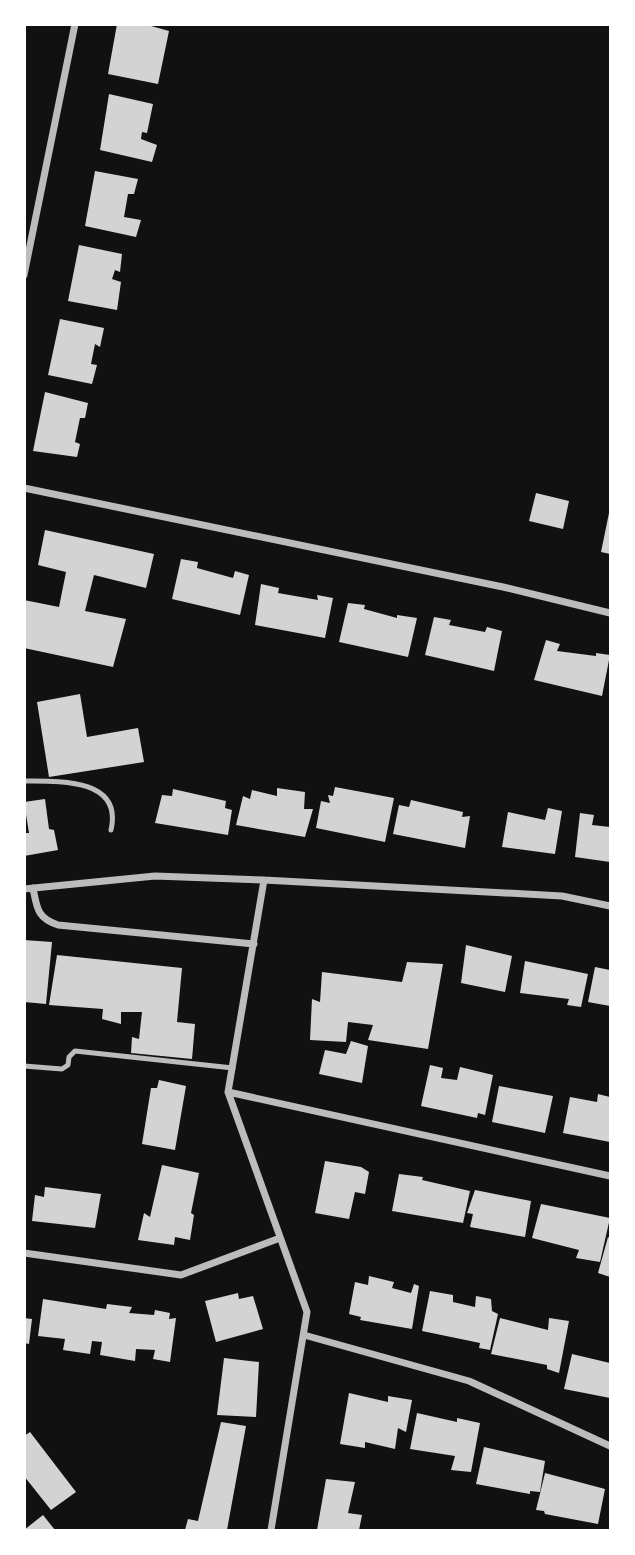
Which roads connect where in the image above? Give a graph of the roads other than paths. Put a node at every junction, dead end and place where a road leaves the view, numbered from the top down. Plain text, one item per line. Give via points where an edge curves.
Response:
1 (75, 24) edge
2 (24, 275) edge
3 (24, 488) edge
4 (611, 613) edge
5 (24, 781) edge
6 (111, 830) dead end
7 (264, 880) junction
8 (33, 888) junction
9 (24, 889) edge
10 (611, 905) edge
11 (254, 944) junction
12 (24, 1066) edge
13 (233, 1068) junction
14 (229, 1093) junction
15 (611, 1176) edge
16 (280, 1238) junction
17 (24, 1253) edge
18 (304, 1335) junction
19 (611, 1446) edge
20 (271, 1531) edge

1 - 2 street
3 - 4 street
5 - 6 lane via 66,780 93,789 111,805
7 - 8 street via 155,876
7 - 10 street via 562,896
7 - 11 street
8 - 9 street
8 - 11 street via 39,912 58,925
11 - 13 street
12 - 13 lane via 62,1069 75,1051
13 - 14 street
14 - 15 street
14 - 16 street
16 - 17 street via 181,1275
16 - 18 street via 307,1312
18 - 19 street via 469,1381
18 - 20 street

